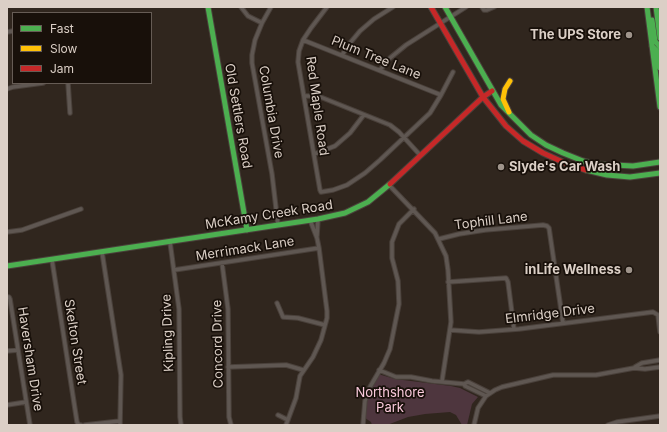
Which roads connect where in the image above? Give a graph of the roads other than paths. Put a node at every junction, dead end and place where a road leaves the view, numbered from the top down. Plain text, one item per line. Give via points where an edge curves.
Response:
1 (208, 7) edge
2 (241, 7) edge
3 (271, 7) edge
4 (327, 7) edge
5 (393, 7) edge
6 (431, 7) edge
7 (445, 7) edge
8 (466, 7) edge
9 (482, 7) edge
10 (494, 7) edge
11 (647, 7) edge
12 (656, 7) edge
13 (450, 16) junction
14 (648, 17) junction
15 (262, 23) junction
16 (440, 23) junction
17 (660, 38) edge
18 (303, 40) junction
19 (652, 46) junction
20 (660, 47) edge
21 (342, 55) junction
22 (660, 68) edge
23 (380, 70) junction
24 (453, 72) dead end
25 (510, 81) dead end
26 (36, 84) edge
27 (68, 84) edge
28 (7, 89) edge
29 (492, 91) junction
30 (441, 95) junction
31 (304, 96) junction
32 (483, 97) junction
33 (660, 107) edge
34 (70, 113) dead end
35 (363, 116) junction
36 (510, 116) junction
37 (403, 137) junction
38 (546, 145) junction
39 (542, 153) junction
40 (314, 154) junction
41 (420, 155) junction
42 (660, 162) edge
43 (660, 173) edge
44 (389, 185) junction
45 (81, 209) dead end
46 (414, 209) junction
47 (318, 219) junction
48 (310, 220) junction
49 (278, 225) junction
50 (247, 230) junction
51 (7, 232) edge
52 (317, 238) junction
53 (439, 239) junction
54 (170, 242) junction
55 (319, 248) junction
56 (102, 252) junction
57 (52, 260) junction
58 (222, 263) junction
59 (7, 266) edge
60 (174, 270) junction
61 (448, 282) junction
62 (8, 297) edge
63 (277, 303) dead end
64 (563, 323) junction
65 (325, 325) junction
66 (514, 329) junction
67 (450, 330) junction
68 (660, 332) edge
69 (18, 350) junction
70 (7, 351) edge
71 (660, 360) edge
72 (228, 367) junction
73 (634, 368) junction
74 (660, 368) edge
75 (303, 370) junction
76 (379, 370) junction
77 (442, 381) junction
78 (464, 384) junction
79 (490, 393) junction
80 (486, 396) junction
81 (26, 402) junction
82 (7, 405) edge
83 (278, 415) dead end
84 (660, 416) edge
85 (288, 420) junction
86 (120, 423) edge
87 (30, 425) edge
88 (81, 425) edge
89 (85, 425) edge
90 (181, 425) edge
91 (231, 425) edge
92 (286, 425) edge
93 (363, 425) edge
94 (474, 425) edge
95 (608, 425) edge

1 - 50 main road, Old Settlers Road
2 - 15 street via 248,16
3 - 15 street, Columbia Drive
4 - 18 street, Red Maple Road
5 - 21 street via 360,31
6 - 16 main road
7 - 13 main road
8 - 13 street
9 - 10 street via 487,10
11 - 14 main road
12 - 17 main road
13 - 16 street
13 - 29 main road
14 - 19 main road
14 - 20 main road via 652,20 656,41
15 - 49 street, Columbia Drive via 253,47 252,63 272,174
16 - 23 street via 397,52
16 - 32 main road
18 - 21 street, Plum Tree Lane
18 - 31 street, Red Maple Road via 298,62
19 - 22 main road via 657,51
19 - 33 main road
21 - 23 street, Plum Tree Lane
23 - 30 street, Plum Tree Lane
24 - 30 street
25 - 36 main road via 503,99
26 - 28 street
27 - 34 street
29 - 32 main road, McKamy Creek Road
29 - 36 main road
30 - 37 street via 430,113
31 - 35 street via 318,96
31 - 40 street, Red Maple Road
32 - 39 main road via 506,126
32 - 41 main road, McKamy Creek Road
35 - 37 street via 390,125
35 - 40 street via 350,133 335,146
36 - 38 main road
37 - 40 street, Red Maple Road via 356,180 333,190 321,192
37 - 41 street
38 - 39 main road
38 - 42 main road via 595,164 633,166
39 - 43 main road via 567,164 607,175 630,177
41 - 44 main road, McKamy Creek Road
44 - 46 street
44 - 47 main road, McKamy Creek Road via 357,208
45 - 51 street via 22,230
46 - 53 street
46 - 76 street via 399,224 392,242 399,304 390,349
47 - 48 main road, McKamy Creek Road
47 - 52 street
48 - 49 main road, McKamy Creek Road
48 - 52 street
49 - 50 main road, McKamy Creek Road
50 - 54 main road, McKamy Creek Road
52 - 55 street
53 - 61 street via 446,256
53 - 64 street, Tophill Lane via 485,230 543,225 549,228
54 - 56 main road, McKamy Creek Road
54 - 60 street, Kipling Drive
55 - 58 street, Merrimack Lane
55 - 65 street via 327,311
56 - 57 main road, McKamy Creek Road
56 - 86 street via 121,376
57 - 59 main road, McKamy Creek Road
57 - 88 street, Skelton Street via 77,422
58 - 60 street, Merrimack Lane
58 - 72 street, Concord Drive via 228,309
60 - 90 street, Kipling Drive via 179,309
61 - 66 street via 506,278
61 - 67 street via 451,304
62 - 69 street, Haversham Drive
63 - 65 street via 283,317
64 - 66 street, Elmridge Drive
64 - 68 street, Elmridge Drive via 653,312 658,315
65 - 75 street via 313,357
66 - 67 street, Elmridge Drive via 479,332
67 - 77 street
69 - 70 street
69 - 81 street, Haversham Drive
71 - 73 street via 642,363
72 - 75 street via 286,366
72 - 91 street, Concord Drive
73 - 74 street
73 - 79 street via 596,375 553,375 502,387
75 - 85 street
76 - 77 street via 396,377
76 - 93 street via 365,401
77 - 78 street
78 - 79 street via 468,382
78 - 80 street
79 - 80 street
80 - 94 street via 478,408
81 - 82 street
81 - 87 street, Haversham Drive
83 - 85 street
84 - 95 street
85 - 92 street
86 - 89 street

